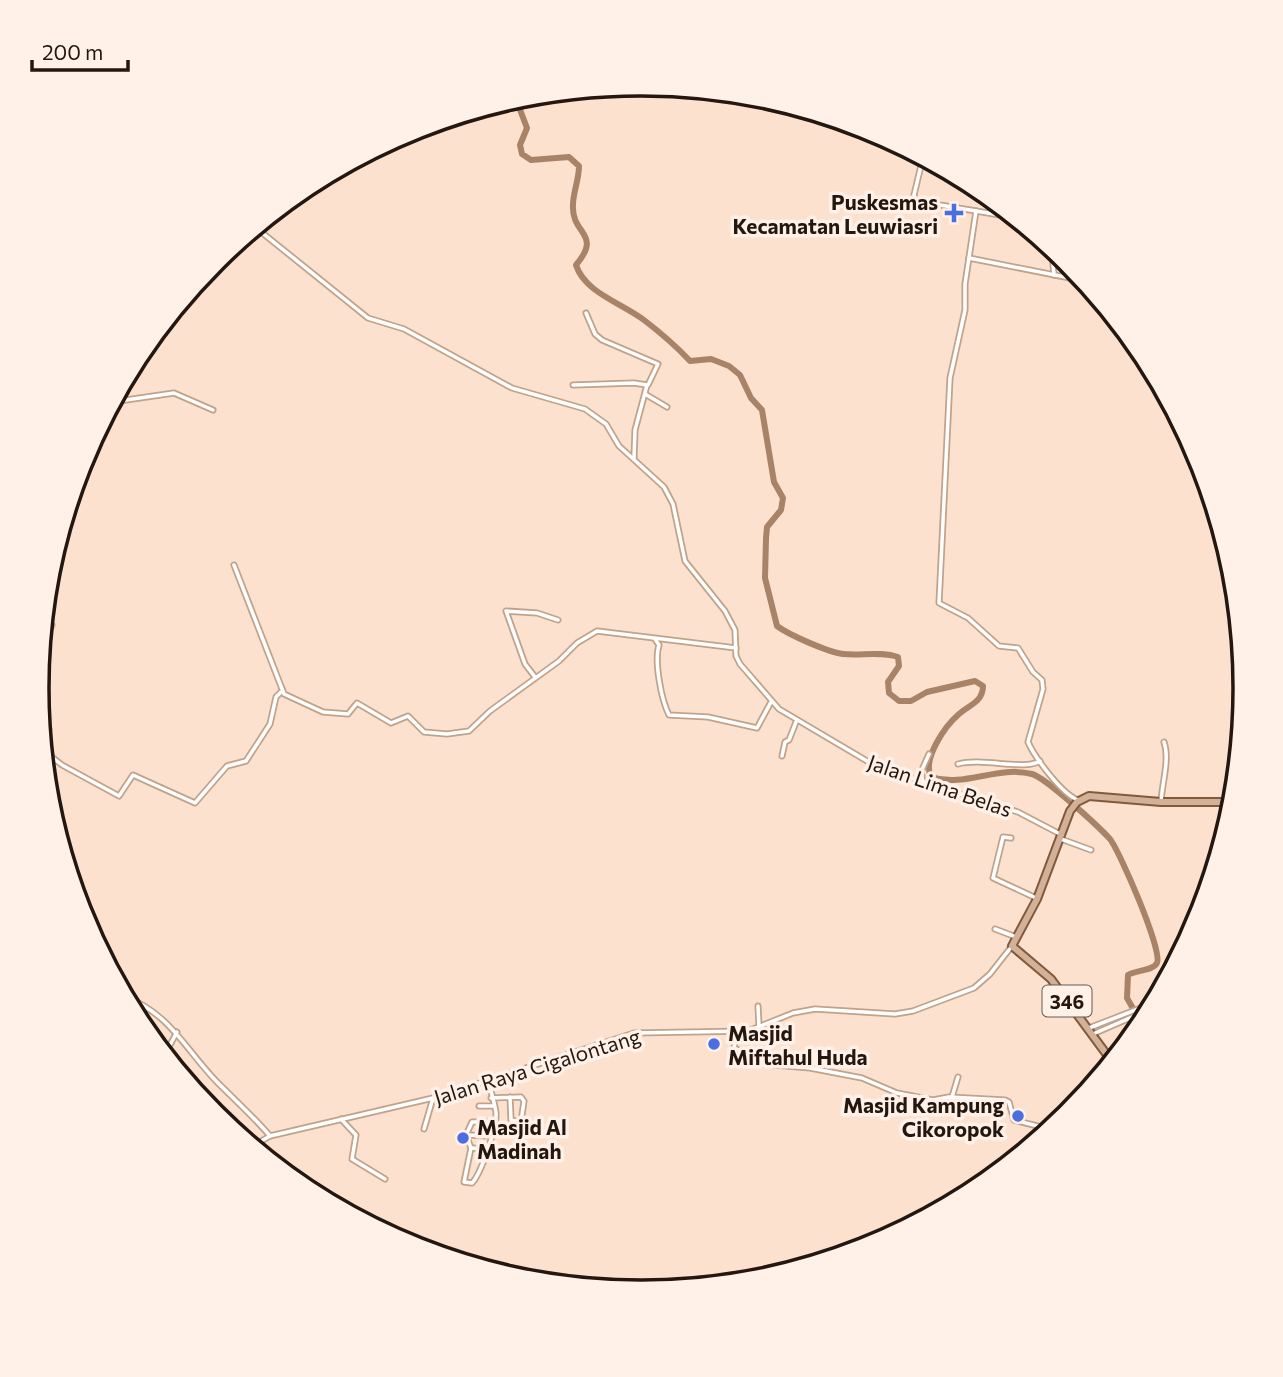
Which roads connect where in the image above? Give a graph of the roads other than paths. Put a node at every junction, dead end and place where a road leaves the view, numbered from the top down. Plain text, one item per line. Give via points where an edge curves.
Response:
1 (921, 166) edge
2 (976, 211) junction
3 (997, 215) edge
4 (263, 233) edge
5 (969, 258) junction
6 (1053, 263) edge
7 (1054, 275) junction
8 (1068, 278) edge
9 (586, 313) dead end
10 (573, 385) dead end
11 (647, 387) junction
12 (645, 394) junction
13 (124, 400) edge
14 (667, 407) dead end
15 (213, 410) dead end
16 (634, 459) junction
17 (234, 565) dead end
18 (558, 620) dead end
19 (656, 639) junction
20 (736, 648) junction
21 (535, 677) junction
22 (282, 692) junction
23 (771, 702) junction
24 (796, 722) junction
25 (1164, 742) dead end
26 (929, 754) dead end
27 (782, 756) dead end
28 (53, 758) edge
29 (1040, 761) junction
30 (958, 764) dead end
31 (923, 782) junction
32 (1078, 801) junction
33 (1161, 802) junction
34 (1223, 802) edge
35 (1059, 836) junction
36 (1012, 838) dead end
37 (1091, 850) dead end
38 (1037, 899) junction
39 (995, 929) dead end
40 (1017, 937) junction
41 (1012, 946) junction
42 (140, 1003) edge
43 (758, 1006) dead end
44 (1138, 1011) edge
45 (757, 1028) junction
46 (177, 1032) junction
47 (737, 1032) junction
48 (1089, 1032) junction
49 (169, 1046) edge
50 (1107, 1055) edge
51 (958, 1077) dead end
52 (489, 1080) junction
53 (510, 1097) junction
54 (952, 1097) junction
55 (433, 1098) junction
56 (491, 1098) junction
57 (479, 1106) dead end
58 (493, 1106) junction
59 (341, 1119) junction
60 (494, 1122) junction
61 (1040, 1127) edge
62 (424, 1129) dead end
63 (466, 1135) junction
64 (270, 1136) junction
65 (490, 1136) junction
66 (260, 1142) edge
67 (471, 1148) junction
68 (487, 1149) junction
69 (385, 1180) dead end

1 - 2 street via 916,201
2 - 3 street
2 - 5 street
4 - 16 street, Jalan Lima Belas via 368,318 404,328 512,388 585,409 606,424 618,446
5 - 7 street
5 - 29 street via 965,310 950,378 939,603 968,618 999,646 1018,648 1042,680 1027,738
6 - 7 street
7 - 8 street
9 - 11 street via 598,337 658,364
10 - 11 street via 640,383
11 - 12 street
12 - 14 street
12 - 16 street via 635,430
13 - 15 street via 174,393
16 - 20 street, Jalan Lima Belas via 664,487 673,505 685,561 725,611 735,630
17 - 22 street
18 - 21 street via 506,611 524,661
19 - 20 street
19 - 21 street via 597,631
19 - 23 street via 656,664 669,715 708,717 757,728
20 - 23 street, Jalan Lima Belas via 740,664
21 - 22 street via 469,731 457,734 422,731 408,716 391,723 359,704 348,714 328,713
22 - 28 street via 276,697 270,724 248,758 227,766 193,803 131,775 119,796
23 - 24 street, Jalan Lima Belas
24 - 27 street
24 - 31 street, Jalan Lima Belas via 867,761
25 - 33 street via 1168,752
26 - 31 street via 921,772
29 - 30 street via 1024,766 992,761
29 - 32 street
31 - 35 street, Jalan Lima Belas via 1018,812
32 - 33 main road via 1089,796
32 - 35 main road
33 - 34 main road
35 - 37 street, Jalan Lima Belas
35 - 38 main road
36 - 38 street via 1003,837 993,878
38 - 40 main road
39 - 40 street
40 - 41 main road
41 - 45 street, Jalan Raya Cigalontang via 974,988 928,1007 899,1014 805,1010
41 - 48 main road, 346 via 1051,979
42 - 46 street
43 - 45 street
44 - 48 street
45 - 47 street, Jalan Raya Cigalontang
46 - 49 street
46 - 64 street
47 - 52 street, Jalan Raya Cigalontang via 634,1033
47 - 54 street via 734,1048 774,1065 862,1079 933,1100
48 - 50 main road, 346
51 - 54 street
52 - 55 street, Jalan Raya Cigalontang
52 - 56 street
53 - 53 street via 523,1099 521,1122 511,1120
53 - 56 street
54 - 61 street via 1005,1100 1014,1120
55 - 59 street, Jalan Raya Cigalontang
55 - 62 street
56 - 58 street
57 - 58 street
58 - 60 street
59 - 64 street, Jalan Raya Cigalontang
59 - 69 street via 357,1139 352,1159
60 - 63 street via 472,1122
60 - 65 street
63 - 65 street
63 - 67 street
64 - 66 street, Jalan Raya Cigalontang
65 - 68 street
67 - 68 street
67 - 68 street via 463,1180 468,1184 478,1177

